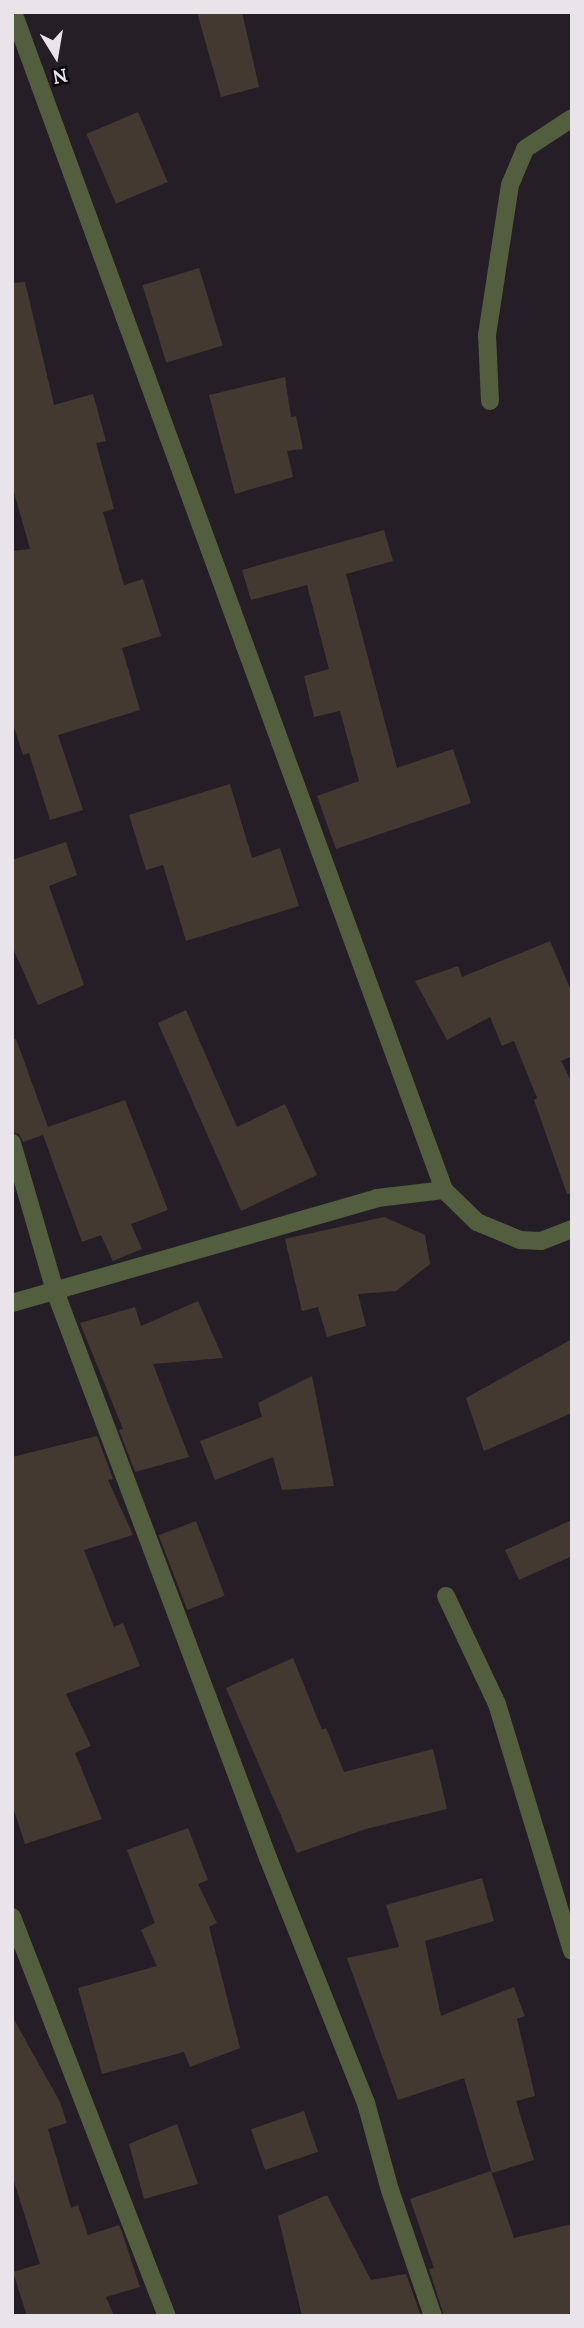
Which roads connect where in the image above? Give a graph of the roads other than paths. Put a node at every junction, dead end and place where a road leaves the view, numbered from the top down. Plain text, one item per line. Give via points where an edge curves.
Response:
1 (13, 12) edge
2 (572, 118) edge
3 (490, 401) dead end
4 (12, 1143) edge
5 (443, 1190) junction
6 (572, 1229) edge
7 (55, 1291) junction
8 (12, 1303) edge
9 (446, 1596) dead end
10 (12, 1917) edge
11 (572, 1951) edge
12 (167, 2316) edge
13 (433, 2316) edge

1 - 5 street
2 - 3 street via 525,149 510,185 487,335
4 - 7 street
5 - 6 street via 477,1222 520,1241 541,1241
5 - 7 street via 377,1198
7 - 8 street
7 - 13 street via 238,1781 366,2103
9 - 11 street via 497,1704
10 - 12 street

